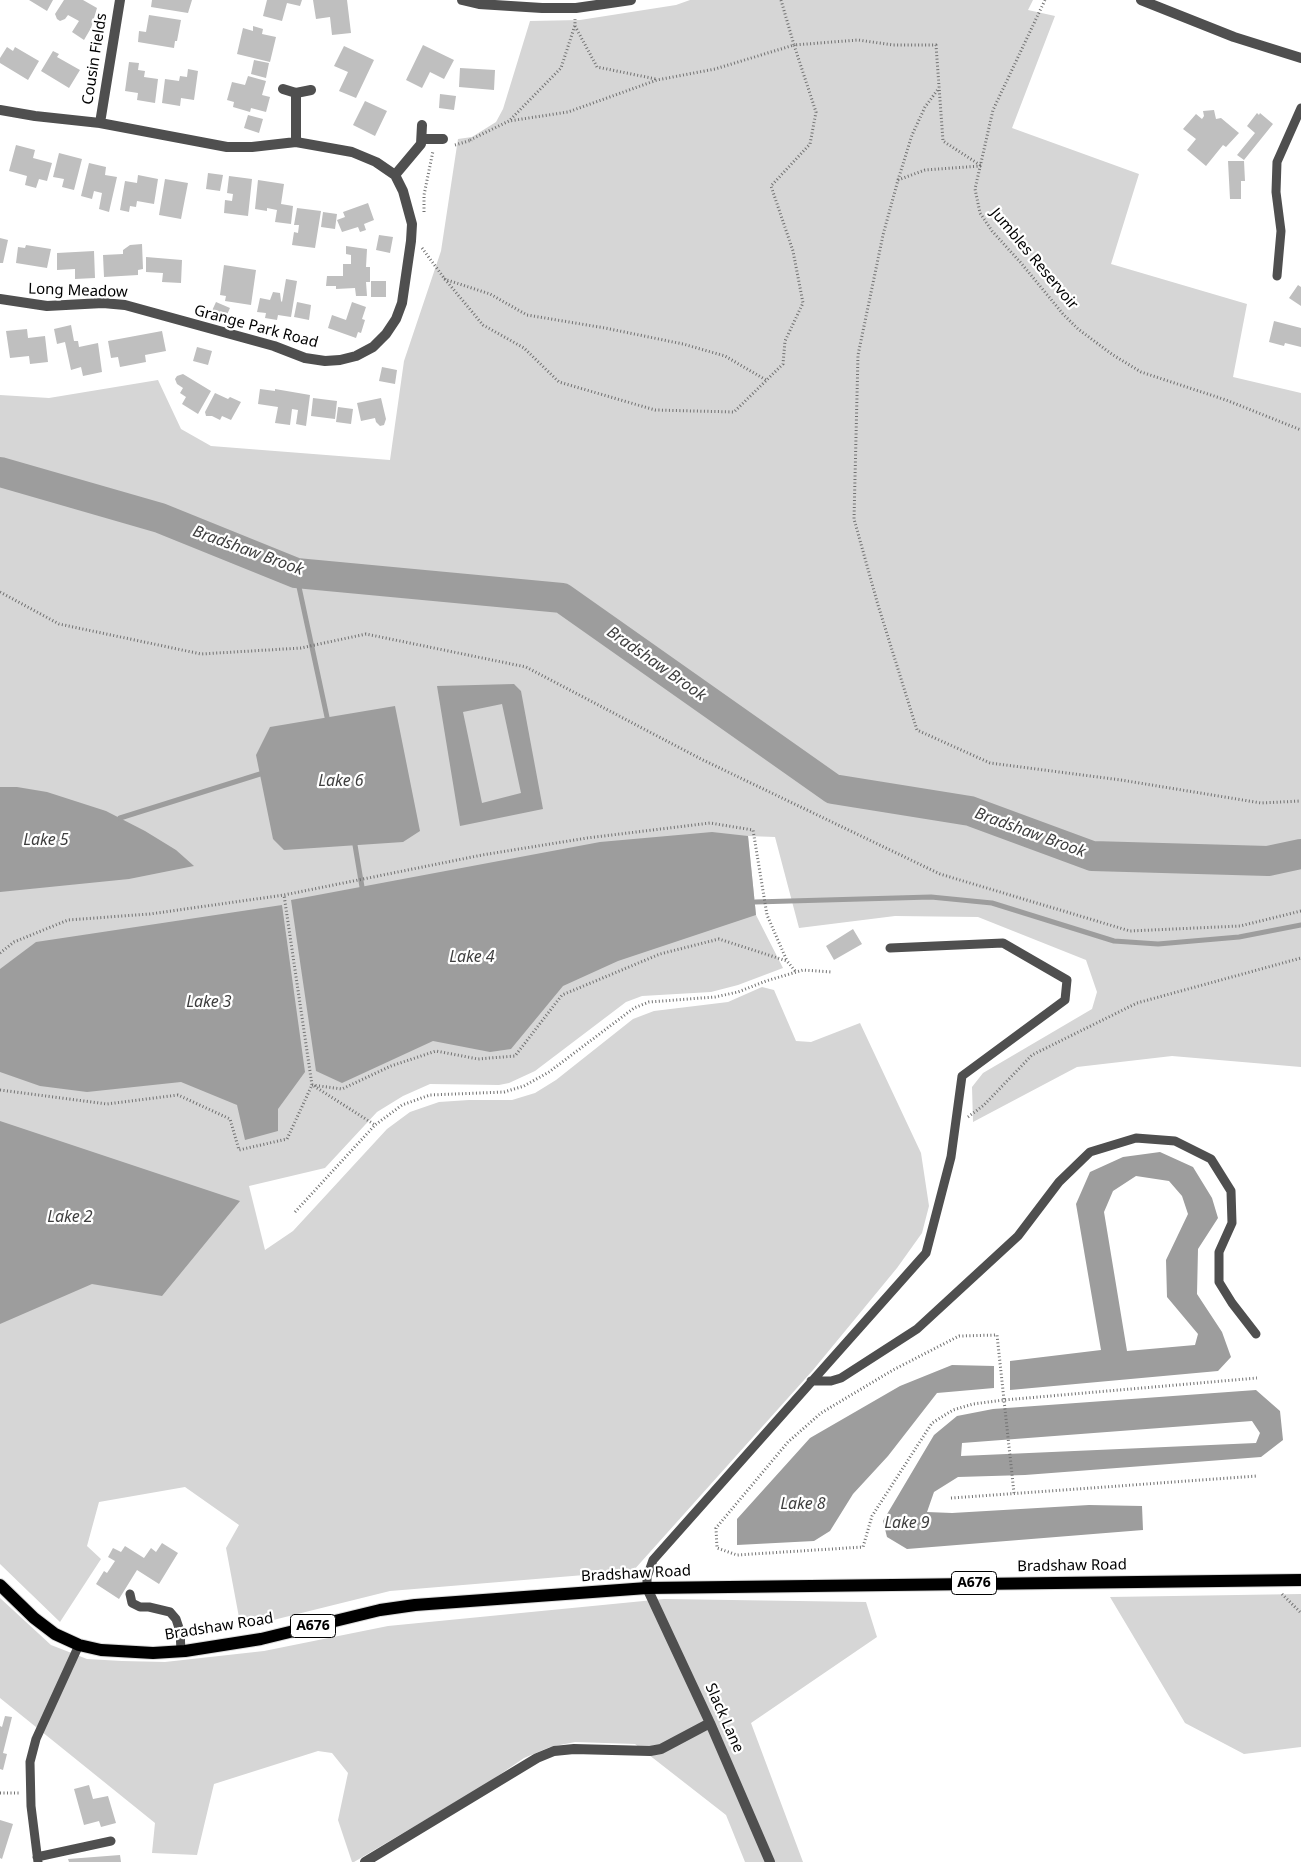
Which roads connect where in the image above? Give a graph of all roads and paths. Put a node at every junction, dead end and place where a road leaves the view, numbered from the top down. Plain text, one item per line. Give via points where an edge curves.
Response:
1 (120, 0) edge
2 (462, 0) edge
3 (630, 0) edge
4 (782, 0) edge
5 (1045, 0) edge
6 (1140, 0) edge
7 (576, 8) junction
8 (575, 25) junction
9 (794, 45) junction
10 (1301, 58) edge
11 (657, 80) junction
12 (939, 87) junction
13 (283, 89) dead end
14 (311, 90) dead end
15 (296, 93) junction
16 (1301, 108) edge
17 (0, 110) edge
18 (509, 121) junction
19 (100, 123) junction
20 (422, 125) dead end
21 (422, 140) junction
22 (472, 140) junction
23 (296, 142) junction
24 (444, 144) junction
25 (981, 166) junction
26 (395, 175) junction
27 (898, 180) junction
28 (424, 213) dead end
29 (423, 239) dead end
30 (1276, 276) dead end
31 (444, 278) junction
32 (0, 299) edge
33 (183, 322) joint
34 (766, 380) junction
35 (1301, 430) edge
36 (0, 592) edge
37 (1301, 801) edge
38 (284, 895) junction
39 (1301, 911) edge
40 (890, 948) dead end
41 (0, 953) edge
42 (1301, 958) edge
43 (787, 960) junction
44 (796, 972) junction
45 (832, 972) dead end
46 (312, 1085) junction
47 (0, 1090) edge
48 (376, 1125) junction
49 (955, 1127) junction
50 (295, 1212) dead end
51 (1256, 1334) dead end
52 (1257, 1378) dead end
53 (811, 1382) junction
54 (1004, 1400) junction
55 (1257, 1476) dead end
56 (1014, 1493) junction
57 (951, 1498) dead end
58 (1269, 1580) junction
59 (1301, 1580) edge
60 (0, 1584) edge
61 (647, 1588) junction
62 (130, 1594) dead end
63 (1301, 1613) edge
64 (79, 1645) junction
65 (180, 1651) junction
66 (710, 1723) junction
67 (30, 1793) junction
68 (0, 1794) edge
69 (111, 1841) dead end
70 (38, 1859) edge
71 (365, 1862) edge
72 (770, 1862) edge

1 - 19 street, Cousin Fields
2 - 7 street via 518,7
3 - 7 street
4 - 9 path
5 - 25 path, Jumbles Reservoir via 993,110
6 - 10 street via 1234,37
7 - 8 path
8 - 11 path via 597,67
8 - 18 path via 561,68
9 - 11 path via 715,69
9 - 12 path via 858,40 893,45 936,45
9 - 34 path via 816,112 810,144 771,186 793,251 803,303 785,341 783,364
11 - 18 path via 568,112
12 - 25 path via 944,141
12 - 27 path via 912,135
13 - 15 street
14 - 15 street
15 - 23 street
16 - 30 lane via 1277,162 1280,231
17 - 19 street
18 - 22 path
19 - 23 street via 227,147
20 - 21 street
21 - 24 street
21 - 26 street via 415,154
22 - 24 path
22 - 24 path via 447,141
23 - 26 street via 352,152 376,162
24 - 28 path via 433,150 424,195
25 - 27 path via 925,170
25 - 35 path, Jumbles Reservoir via 975,189 980,213 1078,329 1141,372 1226,400
26 - 33 street, Grange Park Road via 409,208 411,241 402,303 386,334 373,346 356,356 325,361
27 - 37 path via 858,355 854,519 917,730 990,763 1261,803
29 - 31 path via 422,248
31 - 34 path via 490,294 527,315 663,340 725,356
31 - 34 path via 483,325 524,348 559,382 655,410 734,412
32 - 33 street, Long Meadow via 47,306 125,306
36 - 39 path via 59,624 201,654 301,648 366,634 526,667 701,759 940,874 1130,931 1240,926
38 - 41 path via 150,914 68,920 14,942
38 - 43 path via 491,854 710,823 753,830 766,915
38 - 46 path
40 - 49 lane via 1003,944 1067,980 1064,1000 962,1076
42 - 49 path via 1137,1003 1032,1055 984,1105
43 - 44 path
43 - 46 path via 719,939 660,954 562,995 514,1056 478,1059 436,1051 391,1066 342,1090
44 - 45 path
44 - 48 path via 715,997 649,1002 634,1008 549,1072 524,1086 504,1092 430,1095 402,1105
46 - 47 path via 287,1139 239,1150 230,1119 178,1095 107,1104
46 - 48 path
48 - 50 path
49 - 53 lane via 951,1157 926,1253
51 - 53 lane via 1219,1282 1219,1252 1232,1224 1231,1191 1211,1158 1174,1141 1136,1138 1090,1152 1059,1182 1018,1236 917,1329 841,1378
52 - 54 path
53 - 61 lane via 653,1560
54 - 54 path via 953,1410 932,1423 872,1516 863,1547 737,1555 717,1548 716,1528 788,1442 821,1413 959,1336 997,1335
54 - 56 path
55 - 56 path
56 - 57 path
58 - 59 main road, Bradshaw Road / A676
58 - 61 main road, Bradshaw Road / A676
58 - 63 path
60 - 64 main road, Bradshaw Road / A676 via 34,1618 55,1634
61 - 65 main road, Bradshaw Road / A676 via 415,1605 380,1610 261,1639
61 - 66 street, Slack Lane
62 - 65 lane via 132,1603 140,1607 170,1612 180,1631
64 - 65 main road, Bradshaw Road / A676 via 126,1652
64 - 67 lane via 36,1739 30,1762
66 - 71 street via 660,1749 574,1749 536,1758
66 - 72 street, Slack Lane
67 - 68 path
67 - 70 lane
69 - 70 lane

